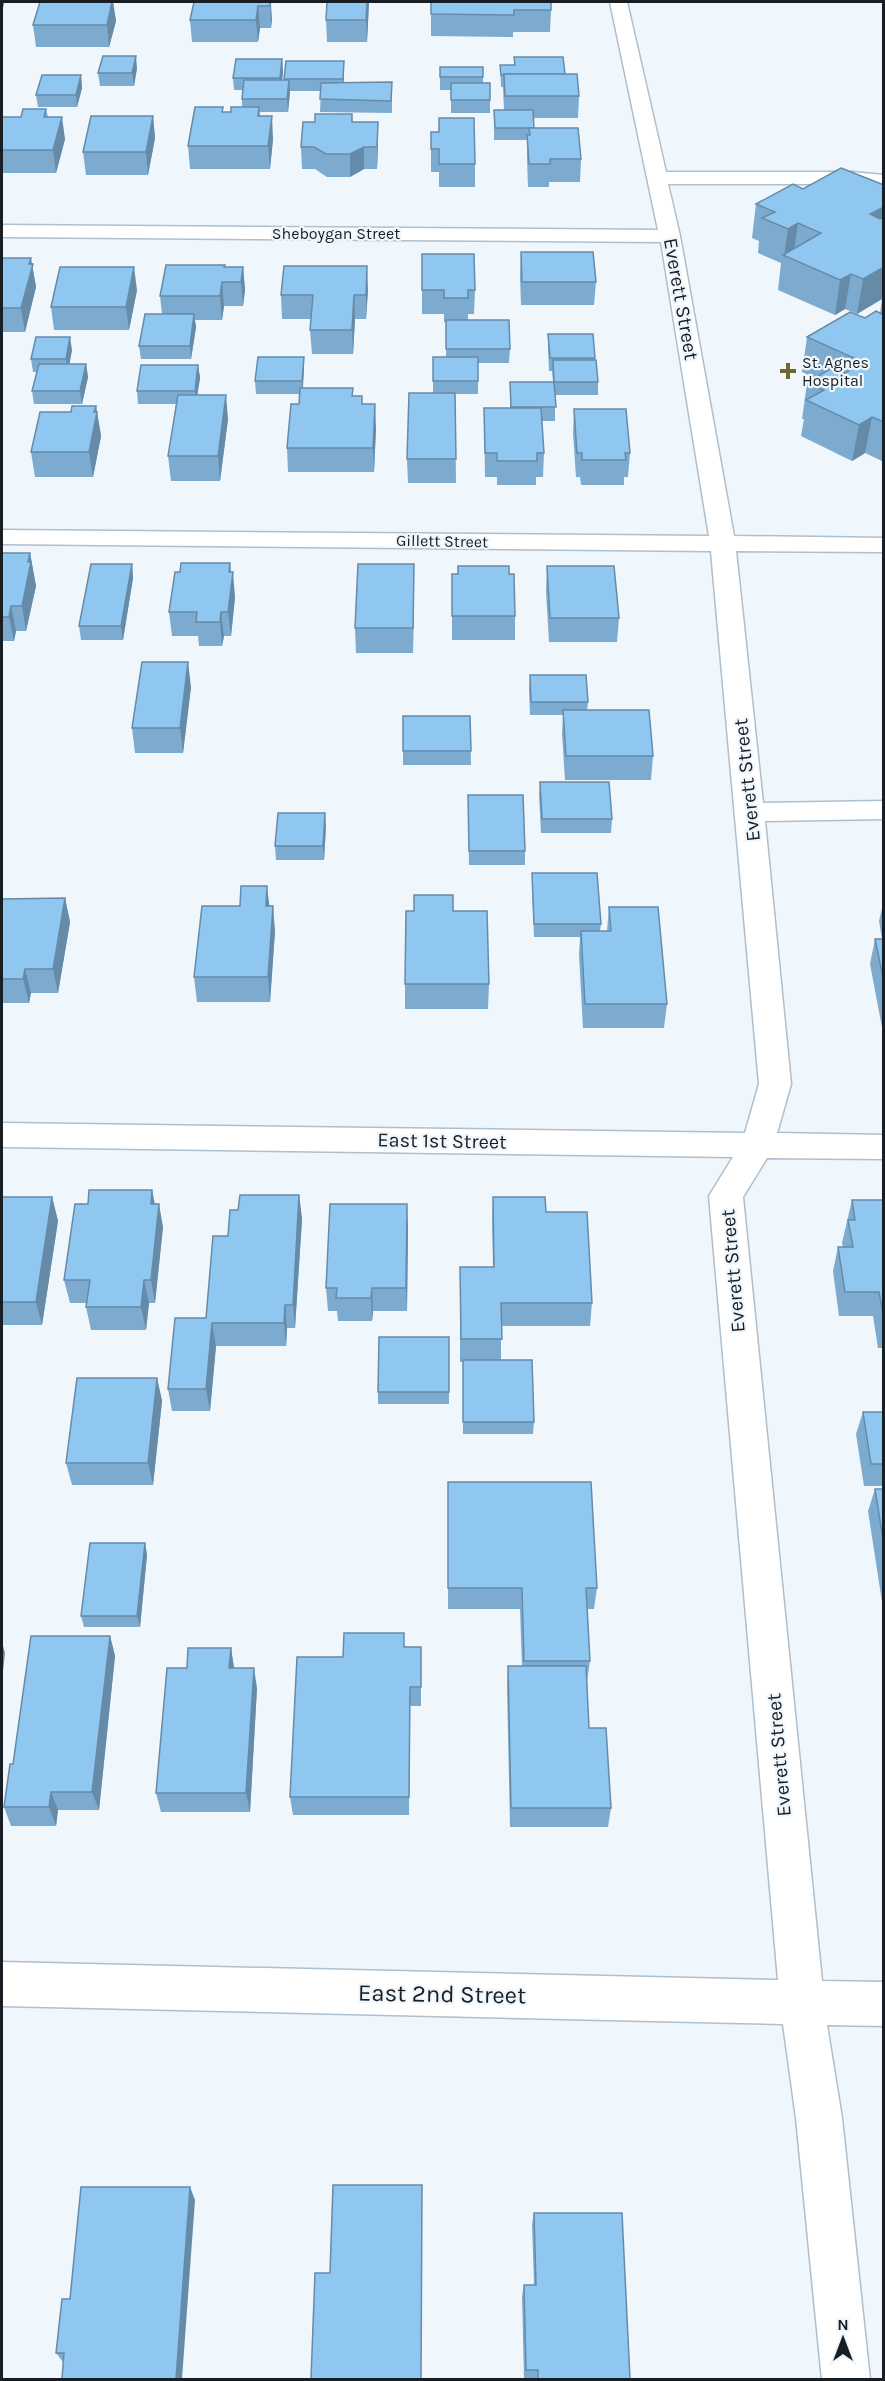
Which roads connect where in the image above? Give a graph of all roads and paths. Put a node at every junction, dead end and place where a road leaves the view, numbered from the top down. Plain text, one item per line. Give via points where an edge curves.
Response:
1 (618, 2) edge
2 (657, 178) junction
3 (884, 181) edge
4 (2, 231) edge
5 (670, 236) junction
6 (2, 537) edge
7 (723, 545) junction
8 (884, 545) edge
9 (884, 810) edge
10 (750, 812) junction
11 (2, 1135) edge
12 (757, 1146) junction
13 (884, 1147) edge
14 (2, 1984) edge
15 (802, 2002) junction
16 (884, 2004) edge
17 (846, 2379) edge

1 - 2 street, Everett Street
2 - 3 street
2 - 5 street, Everett Street
4 - 5 street, Sheboygan Street
5 - 7 street, Everett Street
6 - 7 street, Gillett Street
7 - 8 street, Gillett Street
7 - 10 street, Everett Street
9 - 10 street
10 - 12 street, Everett Street via 775,1084
11 - 12 street, East 1st Street
12 - 13 street, East 1st Street
12 - 15 street, Everett Street via 726,1196
14 - 15 street, East 2nd Street
15 - 16 street, East 2nd Street
15 - 17 street, Everett Street via 819,2118

